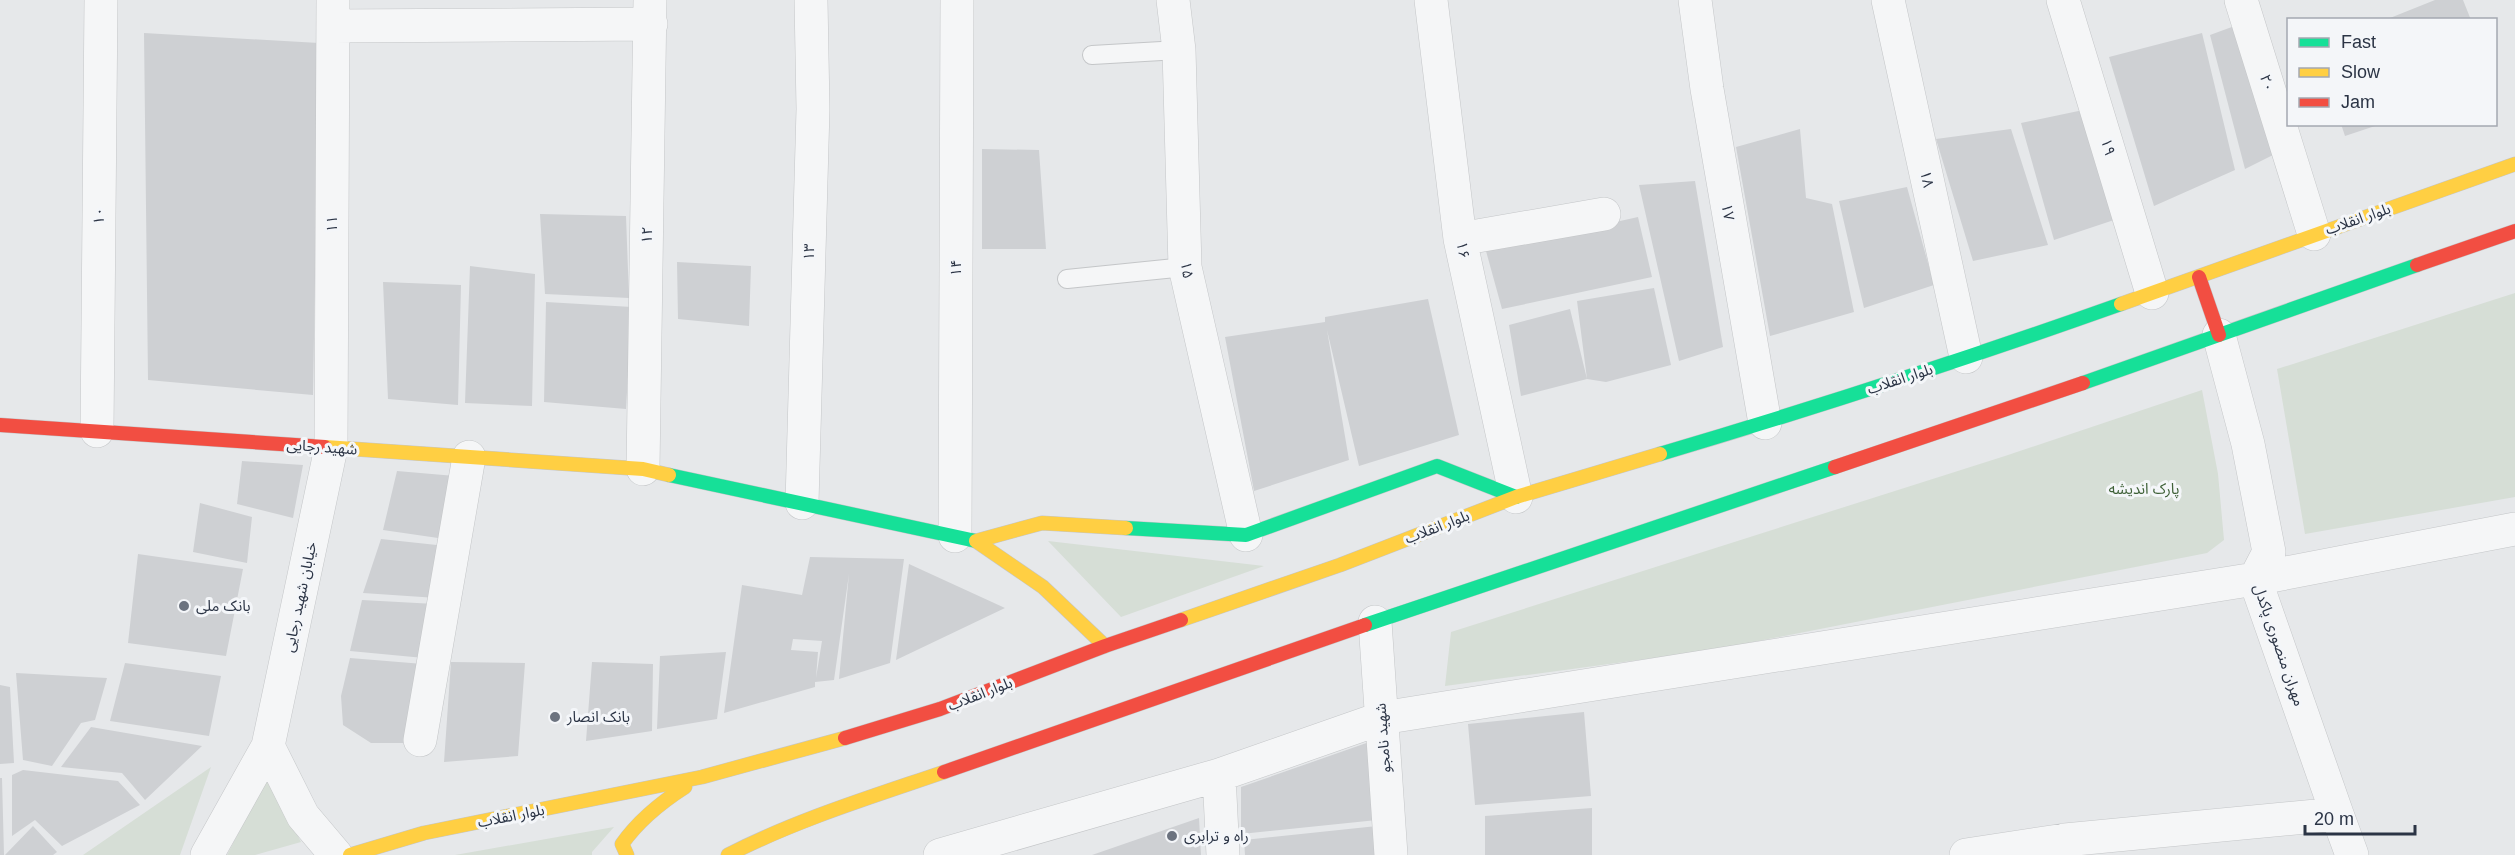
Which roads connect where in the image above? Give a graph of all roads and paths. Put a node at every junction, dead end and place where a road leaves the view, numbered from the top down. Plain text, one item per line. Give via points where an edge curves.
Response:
1 (101, 0) edge
2 (811, 0) edge
3 (957, 0) edge
4 (1173, 0) edge
5 (1431, 0) edge
6 (1695, 0) edge
7 (1887, 0) edge
8 (2064, 0) edge
9 (2241, 0) edge
10 (651, 12) edge
11 (333, 13) edge
12 (1179, 50) junction
13 (1092, 55) dead end
14 (2515, 164) edge
15 (1604, 213) dead end
16 (2515, 231) edge
17 (2314, 234) junction
18 (1460, 239) junction
19 (1185, 267) junction
20 (2199, 277) junction
21 (1067, 279) dead end
22 (2152, 293) junction
23 (2219, 335) junction
24 (1966, 357) junction
25 (1765, 423) junction
26 (0, 425) edge
27 (97, 431) junction
28 (331, 448) junction
29 (468, 457) junction
30 (643, 469) junction
31 (1516, 497) junction
32 (802, 503) junction
33 (2515, 529) edge
34 (1246, 535) junction
35 (965, 538) junction
36 (2255, 579) junction
37 (1375, 622) junction
38 (1105, 646) junction
39 (1382, 718) junction
40 (420, 740) dead end
41 (268, 746) junction
42 (1219, 775) junction
43 (702, 777) junction
44 (2337, 814) junction
45 (759, 839) junction
46 (2068, 848) edge
47 (207, 855) edge
48 (336, 855) edge
49 (350, 855) edge
50 (627, 855) edge
51 (712, 855) edge
52 (728, 855) edge
53 (940, 855) edge
54 (1223, 855) edge
55 (1391, 855) edge
56 (1966, 855) edge
57 (2352, 855) edge

1 - 27 street, ۱۰
2 - 32 street, ۱۳ via 813,109
3 - 35 street, ۱۴
4 - 12 street, ۱۵
5 - 18 street, ۱۶
6 - 25 street, ۱۷
7 - 24 street, ۱۸
8 - 22 street, ۱۹
9 - 17 street, ۲۰
10 - 11 street
10 - 30 street, ۱۲
11 - 28 street, ۱۱
12 - 13 lane
12 - 19 street, ۱۵
14 - 17 main road, بلوار انقلاب
15 - 18 street
16 - 23 main road
17 - 20 main road, بلوار انقلاب
18 - 31 street, ۱۶
19 - 21 lane
19 - 34 street, ۱۵
20 - 22 main road, بلوار انقلاب
20 - 23 main road
22 - 24 main road, بلوار انقلاب
23 - 36 street, مهران منصوری پاکدل via 2248,444 2269,552
23 - 37 main road
24 - 25 main road, بلوار انقلاب
25 - 31 main road, بلوار انقلاب
26 - 27 main road, شهید رجایی
27 - 28 main road, شهید رجایی
28 - 29 main road, شهید رجایی
28 - 41 street, خیابان شهید رجایی
29 - 30 main road, شهید رجایی
29 - 40 street
30 - 32 main road, شهید رجایی
31 - 34 main road via 1437,466
31 - 38 main road, بلوار انقلاب via 1319,573
32 - 35 main road, شهید رجایی
33 - 36 street
34 - 35 main road via 1042,523
35 - 38 main road via 1043,587
36 - 39 street
36 - 44 street, مهران منصوری پاکدل
37 - 39 street, شهید نامجو
37 - 45 main road
38 - 43 main road, بلوار انقلاب via 940,709
39 - 42 street
39 - 55 street, شهید نامجو
41 - 47 street, خیابان شهید رجایی
41 - 48 street via 303,816
42 - 53 street
42 - 54 street
43 - 49 main road, بلوار انقلاب via 424,833
43 - 50 main road via 646,813 622,844
44 - 46 street
44 - 57 street, مهران منصوری پاکدل
45 - 51 main road
45 - 52 main road
46 - 56 street

